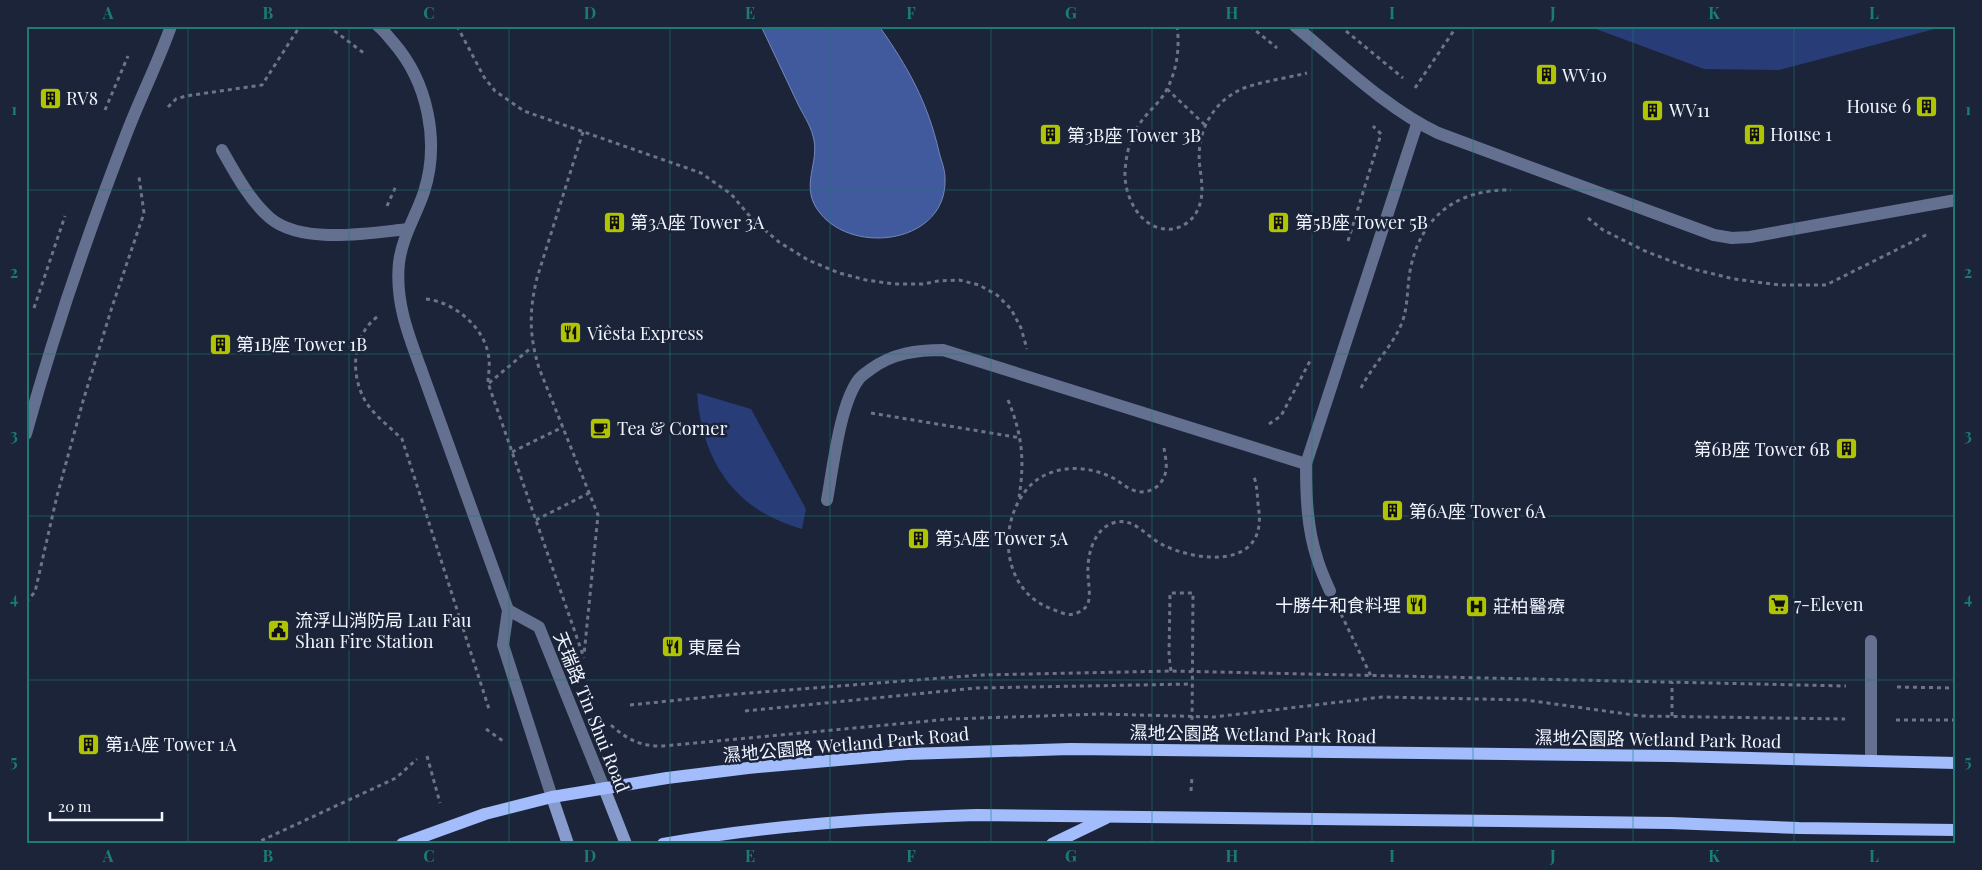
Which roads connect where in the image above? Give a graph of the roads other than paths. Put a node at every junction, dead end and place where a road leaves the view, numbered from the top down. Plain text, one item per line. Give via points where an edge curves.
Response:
1 (171, 26) edge
2 (378, 26) edge
3 (1295, 26) edge
4 (1417, 124) junction
5 (222, 150) dead end
6 (1956, 200) edge
7 (408, 229) junction
8 (26, 434) edge
9 (1306, 464) junction
10 (827, 500) dead end
11 (1330, 591) road end
12 (508, 610) junction
13 (1871, 641) dead end
14 (1871, 761) junction
15 (1956, 763) edge
16 (604, 788) junction
17 (552, 797) junction
18 (1108, 817) junction
19 (1956, 830) edge
20 (402, 844) edge
21 (568, 844) edge
22 (626, 844) edge
23 (664, 844) edge
24 (1052, 844) edge

1 - 8 street via 73,276
2 - 7 street via 400,50 416,76 426,104 431,134 430,163 424,191
3 - 4 street
4 - 6 street via 1714,235 1732,238
4 - 9 street
5 - 7 street via 241,184 271,219 300,233 322,235
7 - 12 street via 400,262 400,303
9 - 10 street via 943,350 920,350 898,354 860,378 846,405
9 - 11 street via 1310,528 1316,557
12 - 16 street, 天瑞路 Tin Shui Road via 539,627
12 - 17 street via 503,645
13 - 14 street
14 - 15 main road, 濕地公園路 Wetland Park Road
14 - 16 main road, 濕地公園路 Wetland Park Road via 988,750 758,767
16 - 17 main road, 濕地公園路 Wetland Park Road
16 - 22 main road, 天瑞路 Tin Shui Road
17 - 20 main road, 濕地公園路 Wetland Park Road via 484,814
17 - 21 main road
18 - 19 main road via 1670,823
18 - 23 main road via 977,814 883,818 750,831
18 - 24 main road

